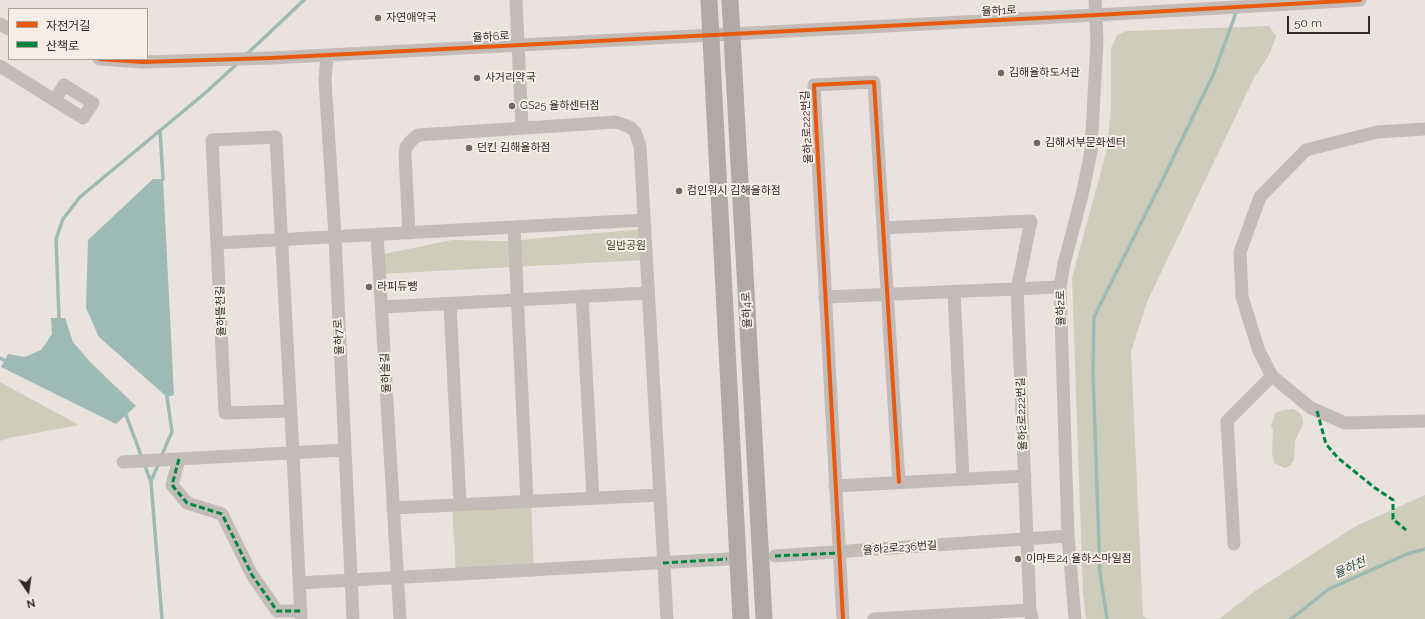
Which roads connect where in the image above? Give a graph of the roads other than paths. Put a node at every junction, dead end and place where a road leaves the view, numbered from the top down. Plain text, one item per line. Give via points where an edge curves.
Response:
1 (516, 0) edge
2 (709, 0) edge
3 (730, 0) edge
4 (1095, 0) edge
5 (1360, 0) edge
6 (1097, 15) junction
7 (732, 34) junction
8 (711, 35) junction
9 (519, 45) junction
10 (327, 55) junction
11 (114, 60) edge
12 (0, 66) edge
13 (55, 100) dead end
14 (522, 128) junction
15 (1425, 129) edge
16 (644, 220) junction
17 (514, 227) junction
18 (883, 228) junction
19 (409, 233) junction
20 (377, 234) junction
21 (335, 237) junction
22 (281, 239) junction
23 (218, 243) junction
24 (1060, 287) junction
25 (1017, 289) junction
26 (954, 292) junction
27 (648, 293) junction
28 (887, 294) junction
29 (582, 296) junction
30 (825, 297) junction
31 (517, 300) junction
32 (450, 304) junction
33 (382, 307) junction
34 (1272, 376) junction
35 (290, 411) junction
36 (1425, 421) edge
37 (344, 450) junction
38 (293, 453) junction
39 (172, 459) junction
40 (123, 462) dead end
41 (1025, 476) junction
42 (963, 479) junction
43 (899, 482) junction
44 (835, 486) junction
45 (660, 495) junction
46 (593, 498) junction
47 (527, 501) junction
48 (460, 504) junction
49 (393, 508) junction
50 (1068, 536) junction
51 (1027, 539) junction
52 (1234, 544) dead end
53 (839, 553) junction
54 (775, 556) dead end
55 (726, 559) dead end
56 (663, 563) junction
57 (398, 578) junction
58 (351, 580) junction
59 (299, 583) junction
60 (1031, 614) edge
61 (301, 615) edge
62 (971, 616) edge
63 (906, 618) edge
64 (353, 619) edge
65 (400, 619) edge
66 (666, 619) edge
67 (741, 619) edge
68 (764, 619) edge
69 (843, 619) edge
70 (874, 619) edge
71 (1075, 619) edge

1 - 9 street
2 - 8 main road, 율하4로
3 - 7 main road, 율하4로
4 - 6 street, 율하2로
5 - 6 street, 율하1로
6 - 7 street, 율하1로
6 - 24 street, 율하2로 via 1091,151
7 - 8 street, 율하1로
7 - 68 main road, 율하4로
8 - 9 street, 율하6로
8 - 67 main road, 율하4로
9 - 10 street, 율하6로
9 - 14 street
10 - 11 street, 율하6로 via 179,62
10 - 21 street, 율하7로 via 325,80
12 - 13 street
14 - 16 street via 616,122 630,127 635,132 640,146
14 - 19 street via 418,135 411,141 406,147 405,155
15 - 34 street via 1377,132 1306,150 1260,197 1240,252 1242,297 1259,351
16 - 17 street
16 - 27 street
17 - 19 street
17 - 31 street
18 - 25 street, 율하2로222번길 via 1031,220
18 - 28 street, 율하2로222번길
18 - 30 street, 율하2로222번길 via 874,82 814,85
19 - 20 street
20 - 21 street
20 - 33 street, 율하솔길
21 - 22 street
21 - 37 street, 율하7로
22 - 23 street
22 - 23 street, 율하뜰천길 via 276,137 212,140
22 - 35 street, 율하뜰천길
23 - 35 street, 율하뜰천길 via 225,413
24 - 25 street
24 - 50 street, 율하2로
25 - 26 street
25 - 41 street, 율하2로222번길
26 - 28 street
26 - 42 street
27 - 29 street
27 - 45 street
28 - 30 street
28 - 43 street, 율하2로222번길
29 - 31 street
29 - 46 street
30 - 44 street, 율하2로222번길
31 - 32 street
31 - 47 street
32 - 33 street
32 - 48 street
33 - 49 street, 율하솔길
34 - 36 street via 1311,408 1345,423
34 - 52 street via 1227,420
35 - 38 street
37 - 38 street
37 - 58 street, 율하7로
38 - 39 street
38 - 59 street
39 - 40 street
39 - 61 street via 172,485 187,503 222,514 252,575 277,611
41 - 42 street
41 - 51 street, 율하2로222번길
42 - 43 street
43 - 44 street
44 - 53 street, 율하2로222번길
45 - 46 street
45 - 56 street
46 - 47 street
47 - 48 street
48 - 49 street
49 - 57 street, 율하솔길
50 - 51 street, 율하2로236번길
50 - 71 street, 율하2로
51 - 53 street, 율하2로236번길
51 - 60 street
53 - 54 street, 율하2로236번길
53 - 69 street
55 - 56 street
56 - 57 street
56 - 66 street
57 - 58 street
57 - 65 street, 율하솔길
58 - 59 street
58 - 64 street, 율하7로
59 - 61 street
60 - 62 street
62 - 63 street
63 - 70 street

